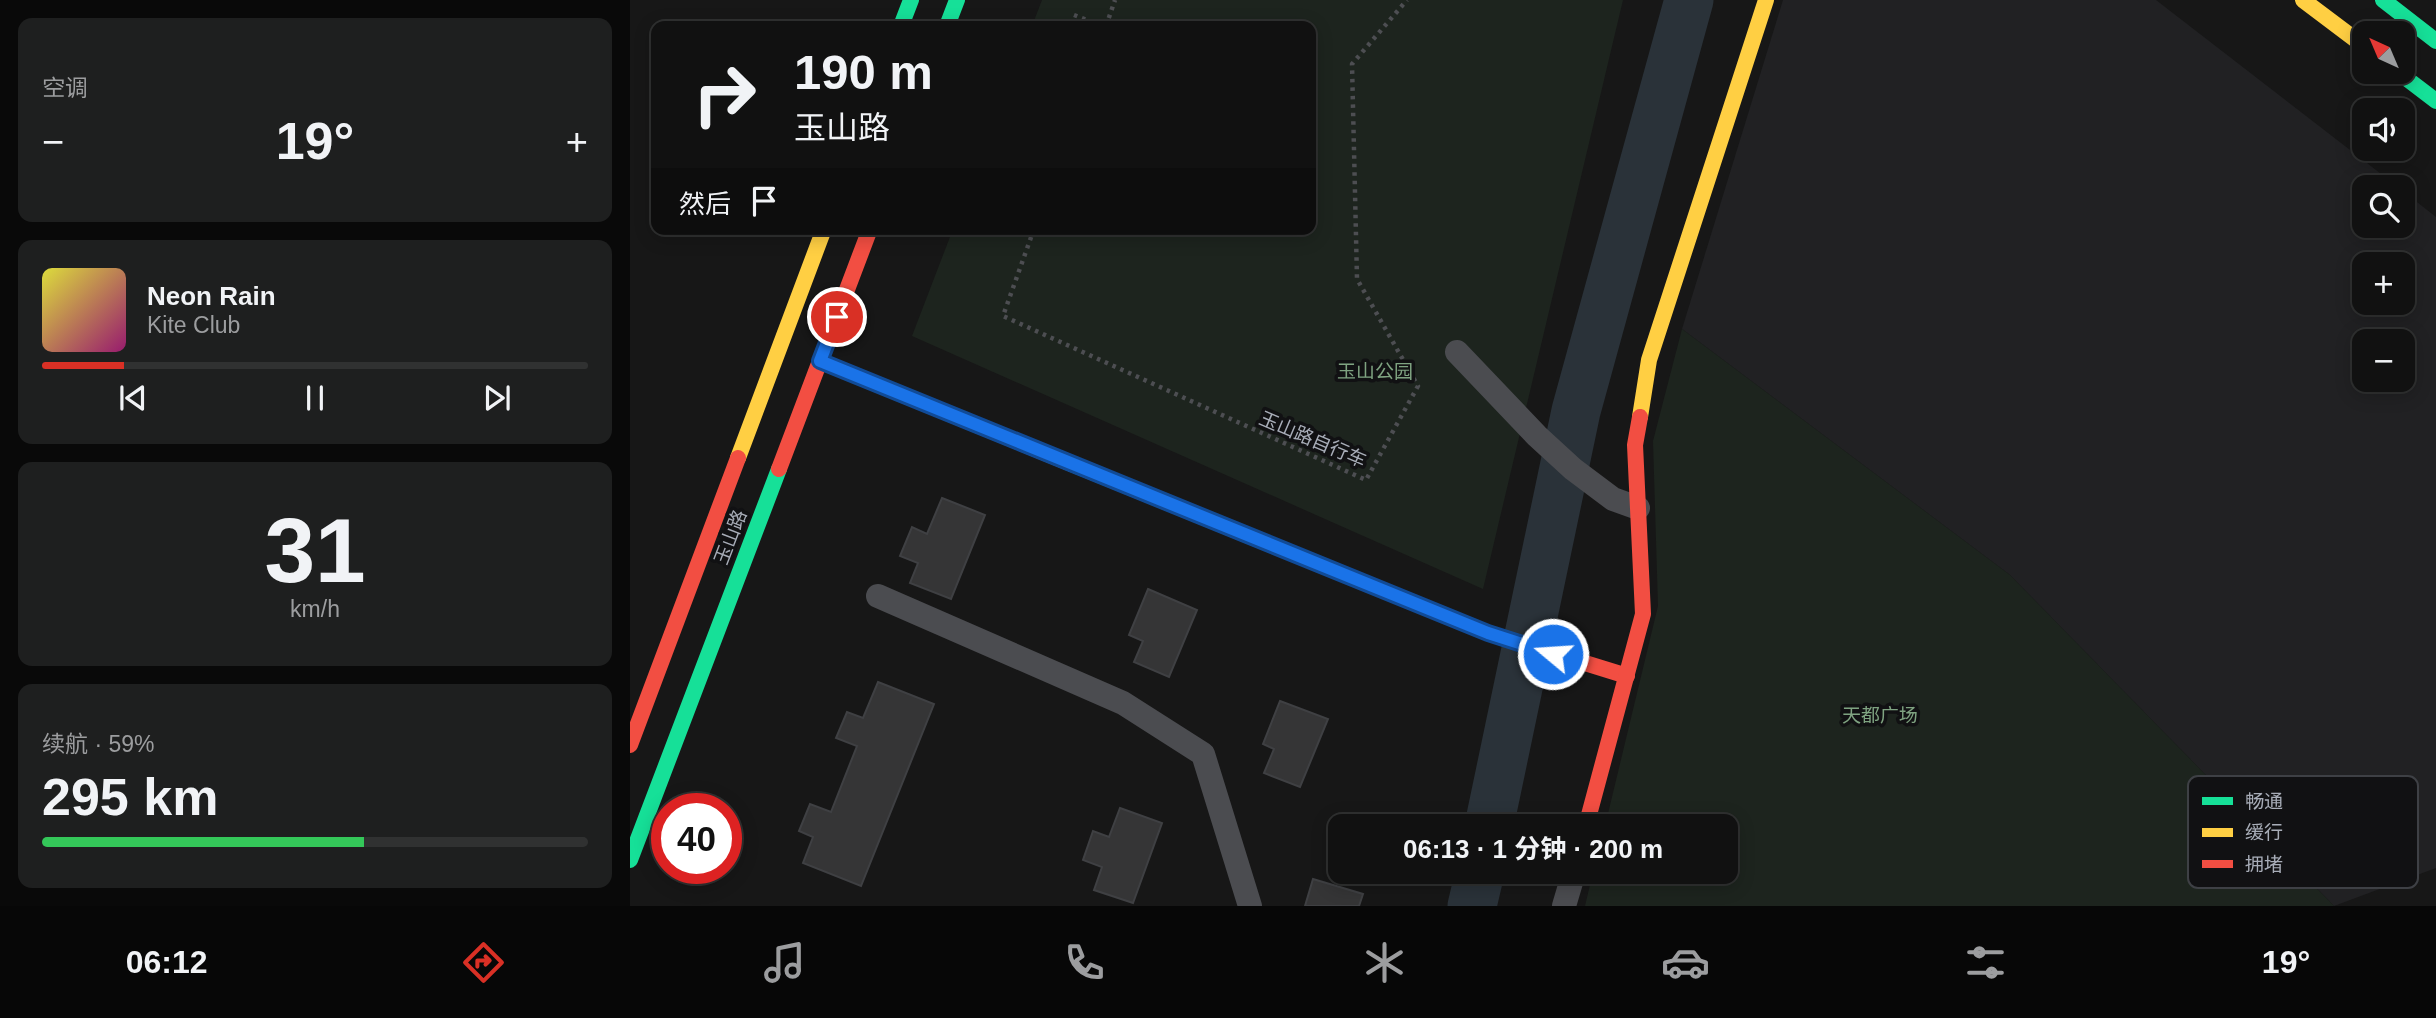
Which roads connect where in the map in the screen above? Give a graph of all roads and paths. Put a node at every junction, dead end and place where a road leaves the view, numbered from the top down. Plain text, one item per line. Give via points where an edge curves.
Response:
1 (911, 0) edge
2 (957, 0) edge
3 (1115, 0) edge
4 (1407, 0) edge
5 (1766, 0) edge
6 (2303, 0) edge
7 (2383, 0) edge
8 (1074, 15) dead end
9 (903, 21) edge
10 (949, 21) edge
11 (1090, 21) edge
12 (1106, 21) edge
13 (2352, 37) edge
14 (2436, 41) edge
15 (2414, 84) edge
16 (2436, 100) edge
17 (822, 235) edge
18 (868, 235) edge
19 (1032, 235) edge
20 (1457, 352) dead end
21 (820, 361) junction
22 (1638, 508) junction
23 (878, 596) dead end
24 (1627, 676) junction
25 (630, 745) edge
26 (1589, 814) edge
27 (630, 860) edge
28 (1250, 906) edge

1 - 9 street
2 - 10 street
3 - 12 path
4 - 19 path, 玉山路自行车 via 1352,64 1357,279 1418,386 1366,480 1003,316
5 - 22 street via 1649,360 1635,445
6 - 13 street
7 - 14 street
8 - 11 path
15 - 16 street
17 - 25 street, 玉山路
18 - 21 street, 玉山路
20 - 22 street via 1573,469 1613,499
21 - 24 street via 1488,633
21 - 27 street, 玉山路
22 - 24 street via 1643,614
23 - 28 street via 1123,703 1203,754
24 - 26 street

